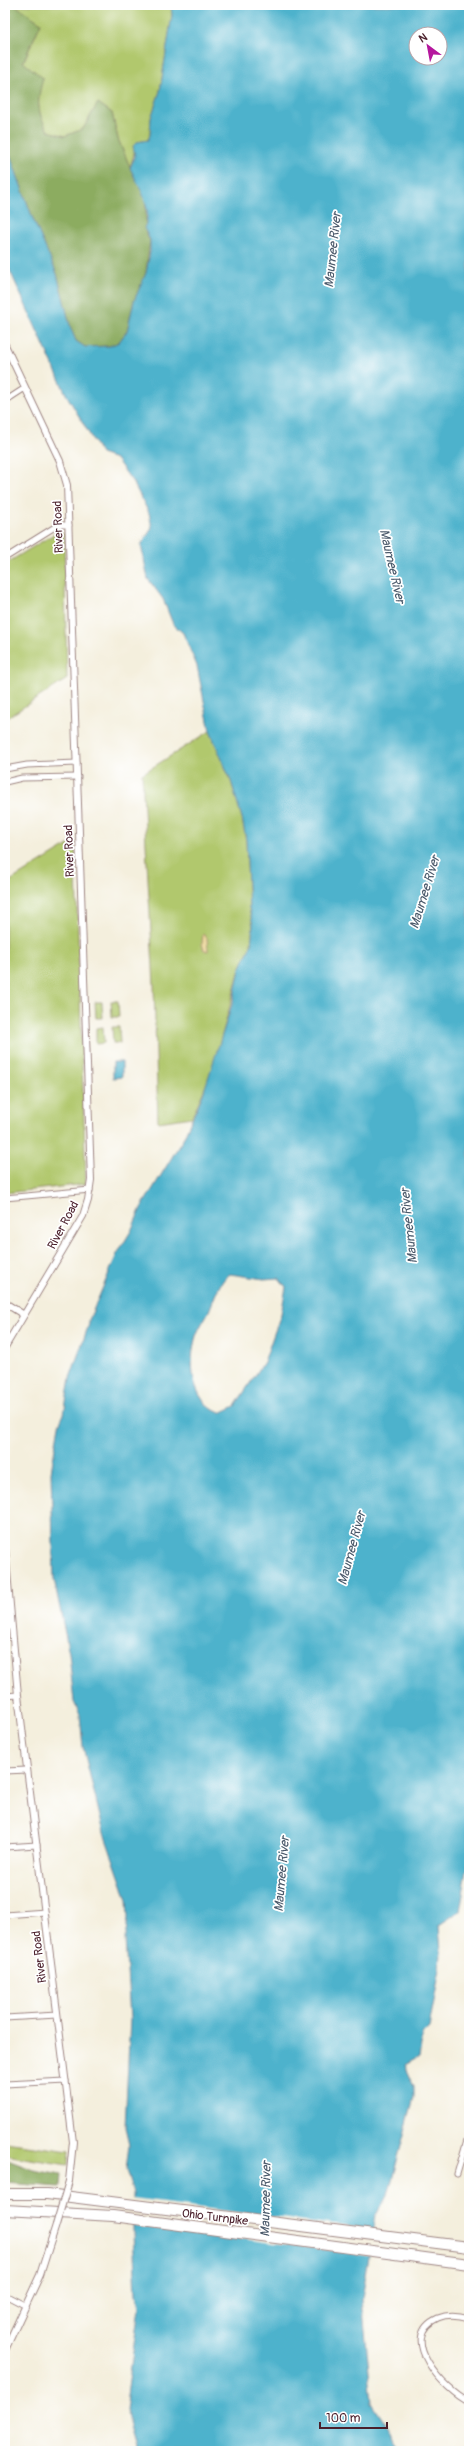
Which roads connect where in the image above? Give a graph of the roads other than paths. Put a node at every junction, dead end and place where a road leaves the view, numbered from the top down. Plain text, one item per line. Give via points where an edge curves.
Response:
1 (5, 345) edge
2 (26, 388) junction
3 (5, 401) edge
4 (69, 525) junction
5 (5, 558) edge
6 (77, 763) junction
7 (5, 769) edge
8 (78, 777) junction
9 (5, 782) edge
10 (90, 1190) junction
11 (5, 1198) edge
12 (5, 1303) edge
13 (24, 1315) junction
14 (5, 1347) edge
15 (5, 1549) edge
16 (8, 1620) edge
17 (18, 1695) junction
18 (5, 1696) edge
19 (27, 1770) junction
20 (5, 1771) edge
21 (37, 1845) junction
22 (5, 1847) edge
23 (45, 1912) junction
24 (5, 1914) edge
25 (57, 2015) junction
26 (5, 2018) edge
27 (66, 2081) junction
28 (5, 2084) edge
29 (469, 2133) edge
30 (457, 2174) dead end
31 (5, 2194) edge
32 (5, 2210) edge
33 (469, 2247) edge
34 (469, 2264) edge
35 (5, 2295) edge
36 (26, 2306) junction
37 (469, 2318) edge
38 (5, 2350) edge
39 (469, 2402) edge

1 - 2 street, River Road
2 - 3 street
2 - 4 street, River Road via 65,473
4 - 5 street via 58,525
4 - 6 street, River Road
6 - 7 street via 28,765
6 - 8 street, River Road
8 - 9 street via 22,778
8 - 10 street, River Road
10 - 11 street
10 - 13 street, River Road via 83,1216
12 - 13 street
13 - 14 street, River Road
15 - 16 street, River Road
16 - 17 street, River Road
17 - 18 street
17 - 19 street, River Road
19 - 20 street
19 - 21 street, River Road
21 - 22 street
21 - 23 street, River Road
23 - 24 street
23 - 25 street, River Road
25 - 26 street
25 - 27 street, River Road
27 - 28 street
27 - 36 street, River Road, bridge via 73,2142 69,2181 40,2276
29 - 30 street
31 - 33 highway, Ohio Turnpike via 47,2194
32 - 34 highway, Ohio Turnpike via 112,2216
35 - 36 street
36 - 38 street, River Road
37 - 39 street via 449,2316 436,2319 426,2329 422,2344 430,2366 438,2378

